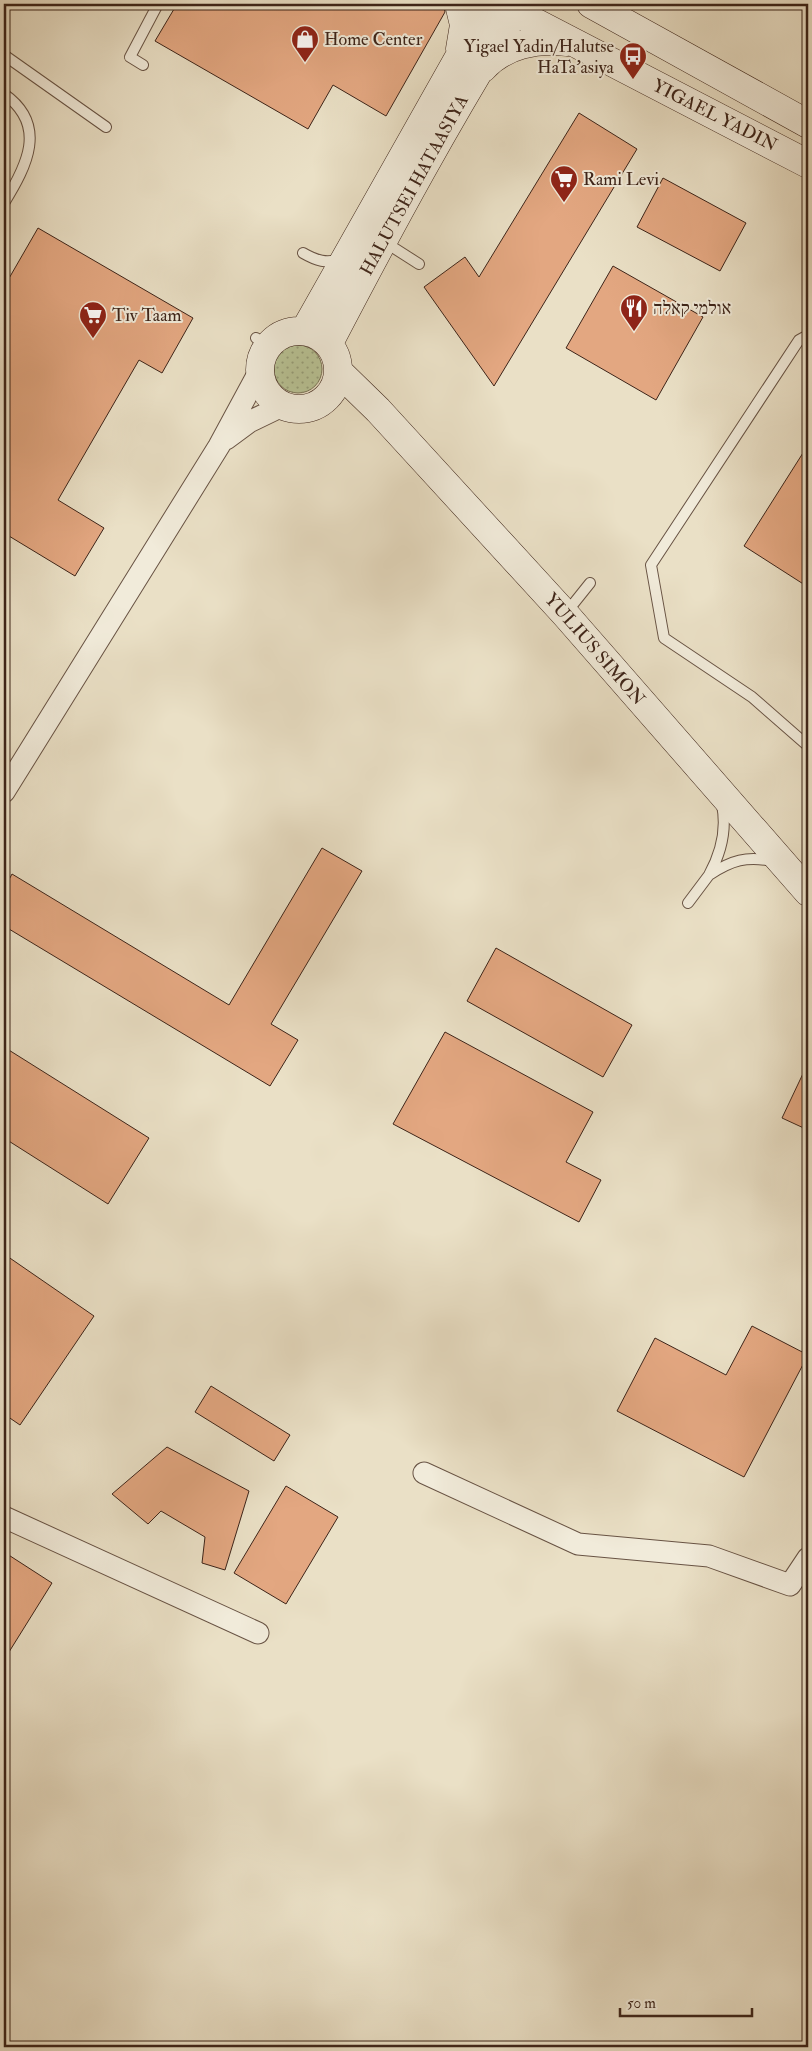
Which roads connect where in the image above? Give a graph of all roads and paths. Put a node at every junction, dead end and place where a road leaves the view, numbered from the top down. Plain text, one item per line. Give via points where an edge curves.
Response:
1 (158, 4) edge
2 (459, 4) edge
3 (488, 4) edge
4 (591, 4) edge
5 (512, 7) edge
6 (575, 44) junction
7 (4, 55) edge
8 (143, 64) dead end
9 (464, 72) junction
10 (4, 94) edge
11 (808, 124) edge
12 (106, 127) dead end
13 (808, 164) edge
14 (4, 203) edge
15 (382, 241) junction
16 (351, 249) junction
17 (303, 253) dead end
18 (419, 264) dead end
19 (305, 330) junction
20 (808, 335) edge
21 (328, 343) junction
22 (260, 372) junction
23 (339, 372) junction
24 (320, 403) junction
25 (282, 406) junction
26 (378, 410) junction
27 (218, 446) junction
28 (590, 583) dead end
29 (566, 614) junction
30 (808, 746) edge
31 (717, 787) junction
32 (4, 792) edge
33 (782, 862) junction
34 (710, 874) junction
35 (808, 892) edge
36 (688, 903) dead end
37 (424, 1472) dead end
38 (4, 1517) edge
39 (808, 1558) edge
40 (258, 1633) dead end

1 - 8 lane via 130,57
2 - 9 street
3 - 9 street, HALUTSEI HATAASIYA
4 - 11 street, YIGAEL YADIN
5 - 6 street, YIGAEL YADIN
5 - 9 street, HALUTSEI HATAASIYA
6 - 9 street via 530,42
6 - 13 street, YIGAEL YADIN
7 - 12 lane
9 - 15 street, HALUTSEI HATAASIYA
9 - 16 street, HALUTSEI HATAASIYA
10 - 14 lane via 28,119 30,151
15 - 18 lane
15 - 21 street, HALUTSEI HATAASIYA
16 - 17 lane via 332,262
16 - 19 street, HALUTSEI HATAASIYA
19 - 21 street
19 - 22 street via 284,333 262,342
20 - 30 lane via 799,340 651,565 664,638 752,696
21 - 23 street via 338,361
22 - 25 street via 265,390
22 - 27 street
23 - 24 street via 330,394
23 - 26 street, YULIUS SIMON
24 - 25 street via 301,409
24 - 26 street, YULIUS SIMON via 354,402
25 - 27 street via 249,422
26 - 29 street, YULIUS SIMON
27 - 32 street
28 - 29 lane
29 - 31 street, YULIUS SIMON
31 - 33 street, YULIUS SIMON
31 - 34 lane via 724,826
33 - 34 lane via 766,859 731,861
33 - 35 street, YULIUS SIMON
34 - 36 lane
37 - 39 street via 578,1544 709,1556 790,1585
38 - 40 street

